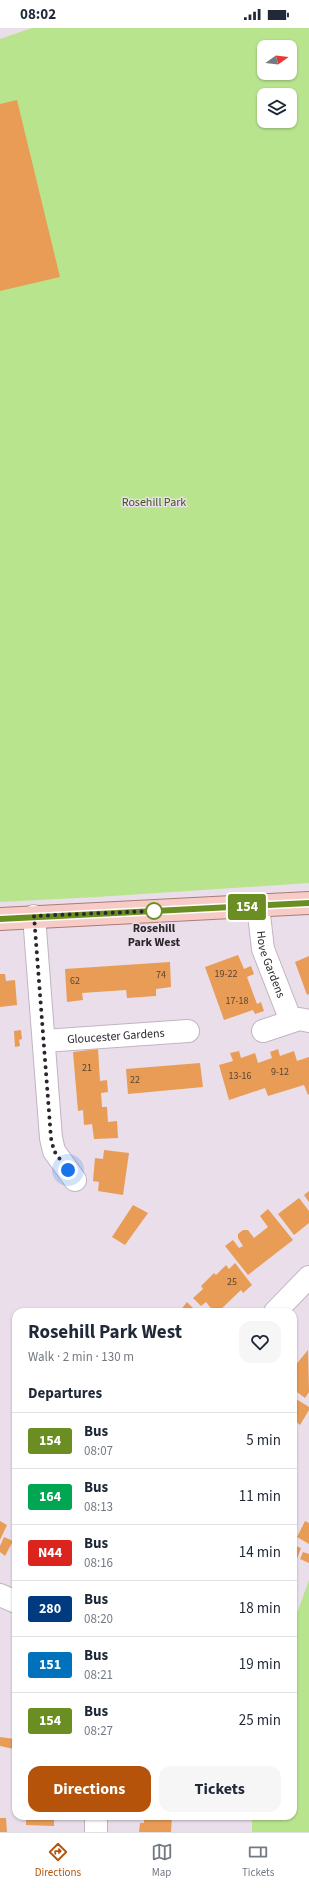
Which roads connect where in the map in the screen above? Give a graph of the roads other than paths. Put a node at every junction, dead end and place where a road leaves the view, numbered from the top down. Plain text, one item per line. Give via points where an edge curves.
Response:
1 (309, 903) edge
2 (258, 906) junction
3 (34, 916) junction
4 (0, 919) edge
5 (300, 1021) edge
6 (188, 1031) dead end
7 (263, 1031) dead end
8 (44, 1041) junction
9 (75, 1180) dead end
10 (309, 1277) edge
11 (279, 1308) edge
12 (0, 1595) edge
13 (12, 1600) edge
14 (96, 1820) edge
15 (96, 1832) edge

1 - 2 main road
2 - 3 main road
2 - 5 street, Hove Gardens via 263,950
3 - 4 main road
3 - 8 street
5 - 7 street
6 - 8 street, Gloucester Gardens
8 - 9 street via 51,1138 54,1151
10 - 11 street
12 - 13 street
14 - 15 street

